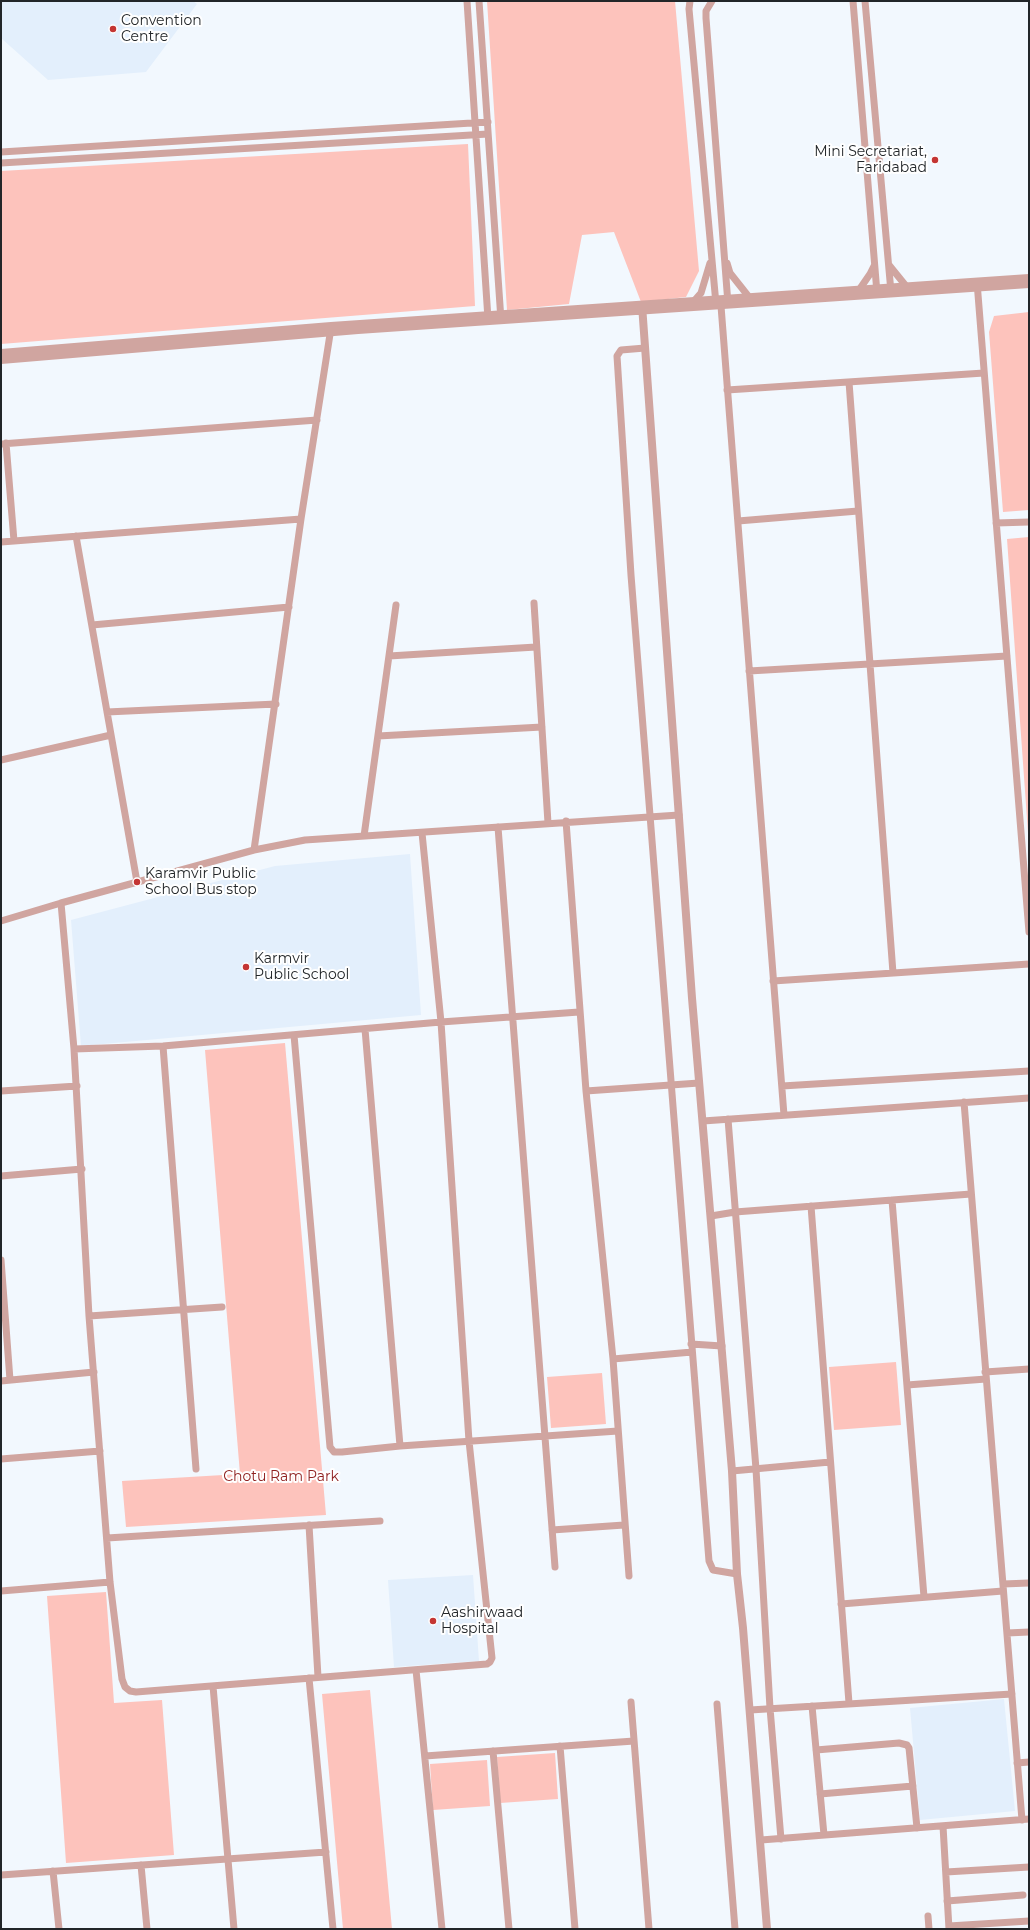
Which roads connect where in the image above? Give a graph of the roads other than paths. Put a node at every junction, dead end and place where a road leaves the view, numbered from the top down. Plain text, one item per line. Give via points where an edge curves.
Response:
1 (467, 1) edge
2 (479, 1) edge
3 (690, 1) edge
4 (712, 1) edge
5 (853, 1) edge
6 (865, 1) edge
7 (475, 122) junction
8 (488, 122) junction
9 (488, 134) junction
10 (476, 135) junction
11 (1, 152) edge
12 (1, 163) edge
13 (711, 252) junction
14 (723, 254) junction
15 (875, 263) junction
16 (889, 265) junction
17 (1029, 278) edge
18 (1029, 284) edge
19 (977, 285) junction
20 (906, 286) junction
21 (859, 290) junction
22 (891, 291) junction
23 (877, 292) junction
24 (749, 297) junction
25 (694, 301) junction
26 (721, 303) junction
27 (642, 308) junction
28 (501, 317) junction
29 (488, 318) junction
30 (331, 329) junction
31 (645, 348) junction
32 (1, 354) edge
33 (1, 360) edge
34 (984, 373) junction
35 (849, 382) junction
36 (727, 390) junction
37 (317, 420) junction
38 (3, 443) edge
39 (858, 511) junction
40 (301, 519) junction
41 (738, 521) junction
42 (1029, 522) edge
43 (996, 523) junction
44 (76, 536) junction
45 (14, 541) junction
46 (1, 542) edge
47 (534, 603) dead end
48 (396, 605) dead end
49 (289, 607) junction
50 (92, 625) junction
51 (536, 647) junction
52 (389, 656) junction
53 (1007, 656) junction
54 (870, 664) junction
55 (749, 671) junction
56 (276, 704) junction
57 (108, 712) junction
58 (542, 727) junction
59 (111, 735) junction
60 (378, 736) junction
61 (1, 760) edge
62 (679, 815) junction
63 (650, 817) junction
64 (566, 821) junction
65 (548, 823) junction
66 (498, 827) junction
67 (422, 833) junction
68 (364, 836) junction
69 (254, 850) junction
70 (138, 882) junction
71 (61, 903) junction
72 (1, 921) edge
73 (1029, 932) edge
74 (1029, 964) edge
75 (892, 973) junction
76 (773, 981) junction
77 (580, 1012) junction
78 (512, 1018) junction
79 (441, 1022) junction
80 (364, 1029) junction
81 (294, 1034) junction
82 (163, 1046) junction
83 (74, 1049) junction
84 (1029, 1071) edge
85 (699, 1083) junction
86 (671, 1085) junction
87 (77, 1086) junction
88 (782, 1086) junction
89 (1, 1091) edge
90 (586, 1091) junction
91 (1029, 1098) edge
92 (964, 1102) junction
93 (784, 1115) junction
94 (728, 1120) junction
95 (703, 1121) junction
96 (82, 1170) junction
97 (1, 1176) edge
98 (971, 1194) junction
99 (892, 1200) junction
100 (811, 1206) junction
101 (735, 1212) junction
102 (711, 1216) junction
103 (1, 1260) edge
104 (222, 1307) dead end
105 (183, 1309) junction
106 (90, 1316) junction
107 (722, 1346) junction
108 (692, 1348) junction
109 (613, 1359) junction
110 (1029, 1369) edge
111 (94, 1372) junction
112 (986, 1376) junction
113 (10, 1380) junction
114 (1, 1381) edge
115 (907, 1385) junction
116 (618, 1431) junction
117 (545, 1436) junction
118 (469, 1441) junction
119 (400, 1446) junction
120 (100, 1451) junction
121 (1, 1459) edge
122 (830, 1462) junction
123 (756, 1469) junction
124 (196, 1470) dead end
125 (732, 1471) junction
126 (380, 1521) dead end
127 (309, 1525) junction
128 (624, 1525) junction
129 (552, 1530) junction
130 (107, 1538) junction
131 (555, 1567) dead end
132 (736, 1574) junction
133 (629, 1576) dead end
134 (110, 1582) junction
135 (1029, 1583) edge
136 (1003, 1587) junction
137 (1, 1591) edge
138 (924, 1597) junction
139 (841, 1604) junction
140 (1029, 1632) edge
141 (1007, 1633) junction
142 (416, 1670) junction
143 (318, 1677) junction
144 (309, 1678) junction
145 (214, 1686) junction
146 (1012, 1694) junction
147 (631, 1702) dead end
148 (849, 1703) junction
149 (717, 1704) dead end
150 (812, 1706) junction
151 (770, 1708) junction
152 (750, 1710) junction
153 (634, 1741) junction
154 (560, 1746) junction
155 (816, 1750) junction
156 (493, 1751) junction
157 (425, 1756) junction
158 (1029, 1762) edge
159 (1017, 1763) junction
160 (913, 1786) junction
161 (820, 1794) junction
162 (1025, 1820) edge
163 (943, 1826) junction
164 (917, 1828) junction
165 (824, 1835) junction
166 (781, 1839) junction
167 (761, 1840) junction
168 (326, 1852) junction
169 (229, 1859) junction
170 (141, 1865) junction
171 (1029, 1867) edge
172 (53, 1872) junction
173 (946, 1872) junction
174 (1, 1875) edge
175 (1023, 1895) dead end
176 (947, 1901) junction
177 (928, 1916) dead end
178 (1029, 1921) edge
179 (949, 1928) edge
180 (59, 1929) edge
181 (147, 1929) edge
182 (234, 1929) edge
183 (333, 1929) edge
184 (442, 1929) edge
185 (508, 1929) edge
186 (574, 1929) edge
187 (649, 1929) edge
188 (735, 1929) edge
189 (767, 1929) edge
190 (929, 1929) edge

1 - 7 street
2 - 8 street
3 - 13 street
4 - 14 street via 706,11 706,18
5 - 15 street
6 - 16 street
7 - 8 street
7 - 10 street
7 - 11 street
8 - 9 street
9 - 10 street
9 - 28 street
10 - 12 street
10 - 29 street
13 - 25 street via 708,273 701,293
13 - 26 street
14 - 24 street via 730,273
14 - 26 street
15 - 21 street
15 - 23 street
16 - 20 street
16 - 22 street
17 - 19 street
18 - 19 street
19 - 20 street
19 - 22 street
19 - 34 street
20 - 22 street
21 - 23 street
21 - 24 street
22 - 23 street
23 - 26 street
24 - 26 street
25 - 26 street
25 - 27 street
26 - 27 street
26 - 36 street
27 - 28 street
27 - 31 street
28 - 29 street
29 - 30 street
30 - 32 street
30 - 33 street
30 - 37 street
31 - 62 street
31 - 63 street via 621,350 617,356
34 - 35 street
34 - 43 street
35 - 36 street
35 - 39 street
36 - 41 street
37 - 38 street
37 - 40 street
38 - 45 street
39 - 41 street
39 - 54 street
40 - 44 street
40 - 49 street
41 - 55 street
42 - 43 street
43 - 53 street
44 - 45 street
44 - 50 street
45 - 46 street
47 - 51 street
48 - 52 street
49 - 50 street
49 - 56 street
50 - 57 street
51 - 52 street
51 - 58 street
52 - 60 street
53 - 54 street
53 - 73 street
54 - 55 street
54 - 75 street
55 - 76 street
56 - 57 street
56 - 69 street
57 - 59 street
58 - 60 street
58 - 65 street
59 - 61 street
59 - 70 street
60 - 68 street
62 - 63 street
62 - 85 street
63 - 64 street
63 - 86 street
64 - 65 street
64 - 77 street
65 - 66 street
66 - 67 street
66 - 78 street
67 - 68 street
67 - 79 street
68 - 69 street via 305,840
69 - 70 street
70 - 71 street
71 - 72 street
71 - 83 street
74 - 75 street
75 - 76 street
76 - 88 street
77 - 78 street
77 - 90 street
78 - 79 street
78 - 117 street
79 - 80 street
79 - 118 street
80 - 81 street
80 - 119 street
81 - 82 street
81 - 119 street via 329,1444 334,1452
82 - 83 street
82 - 105 street
83 - 87 street
84 - 88 street
85 - 86 street
85 - 95 street
86 - 90 street
86 - 108 street
87 - 89 street
87 - 96 street
88 - 93 street
90 - 109 street
91 - 92 street
92 - 93 street
92 - 98 street
93 - 94 street
94 - 95 street
94 - 101 street
95 - 102 street
96 - 97 street
96 - 106 street
98 - 99 street
98 - 112 street
99 - 100 street
99 - 115 street
100 - 101 street
100 - 122 street
101 - 102 street
101 - 123 street
102 - 107 street
103 - 113 street
104 - 105 street
105 - 106 street
105 - 124 street
106 - 111 street
107 - 108 street
107 - 125 street
108 - 109 street
108 - 132 street via 709,1561 713,1570
109 - 116 street
110 - 112 street
111 - 113 street
111 - 120 street
112 - 115 street
112 - 136 street
113 - 114 street
115 - 138 street
116 - 117 street
116 - 128 street
117 - 118 street
117 - 129 street
118 - 119 street
118 - 142 street via 492,1658 487,1664
120 - 121 street
120 - 130 street
122 - 123 street
122 - 139 street
123 - 125 street
123 - 151 street
125 - 132 street
126 - 127 street
127 - 130 street
127 - 143 street
128 - 129 street
128 - 133 street
129 - 131 street
130 - 134 street
132 - 152 street
134 - 137 street
134 - 145 street via 125,1687 136,1692
135 - 136 street
136 - 138 street
136 - 141 street
138 - 139 street
139 - 148 street
140 - 141 street
141 - 146 street
142 - 143 street
142 - 157 street
143 - 144 street
144 - 145 street
144 - 168 street
145 - 169 street
146 - 148 street
146 - 159 street
147 - 153 street
148 - 150 street
149 - 188 street
150 - 151 street
150 - 155 street
151 - 152 street
151 - 166 street
152 - 167 street
153 - 154 street
153 - 187 street
154 - 156 street
154 - 186 street
155 - 160 street via 904,1744 909,1748
155 - 161 street
156 - 157 street
156 - 185 street
157 - 184 street
158 - 159 street
159 - 162 street
160 - 161 street
160 - 164 street
161 - 165 street
162 - 163 street
163 - 164 street
163 - 173 street
164 - 165 street
165 - 166 street
166 - 167 street
167 - 189 street
168 - 169 street
168 - 183 street
169 - 170 street
169 - 182 street
170 - 172 street
170 - 181 street
171 - 173 street
172 - 174 street
172 - 180 street
173 - 176 street
175 - 176 street
176 - 179 street
177 - 190 street
178 - 179 street

